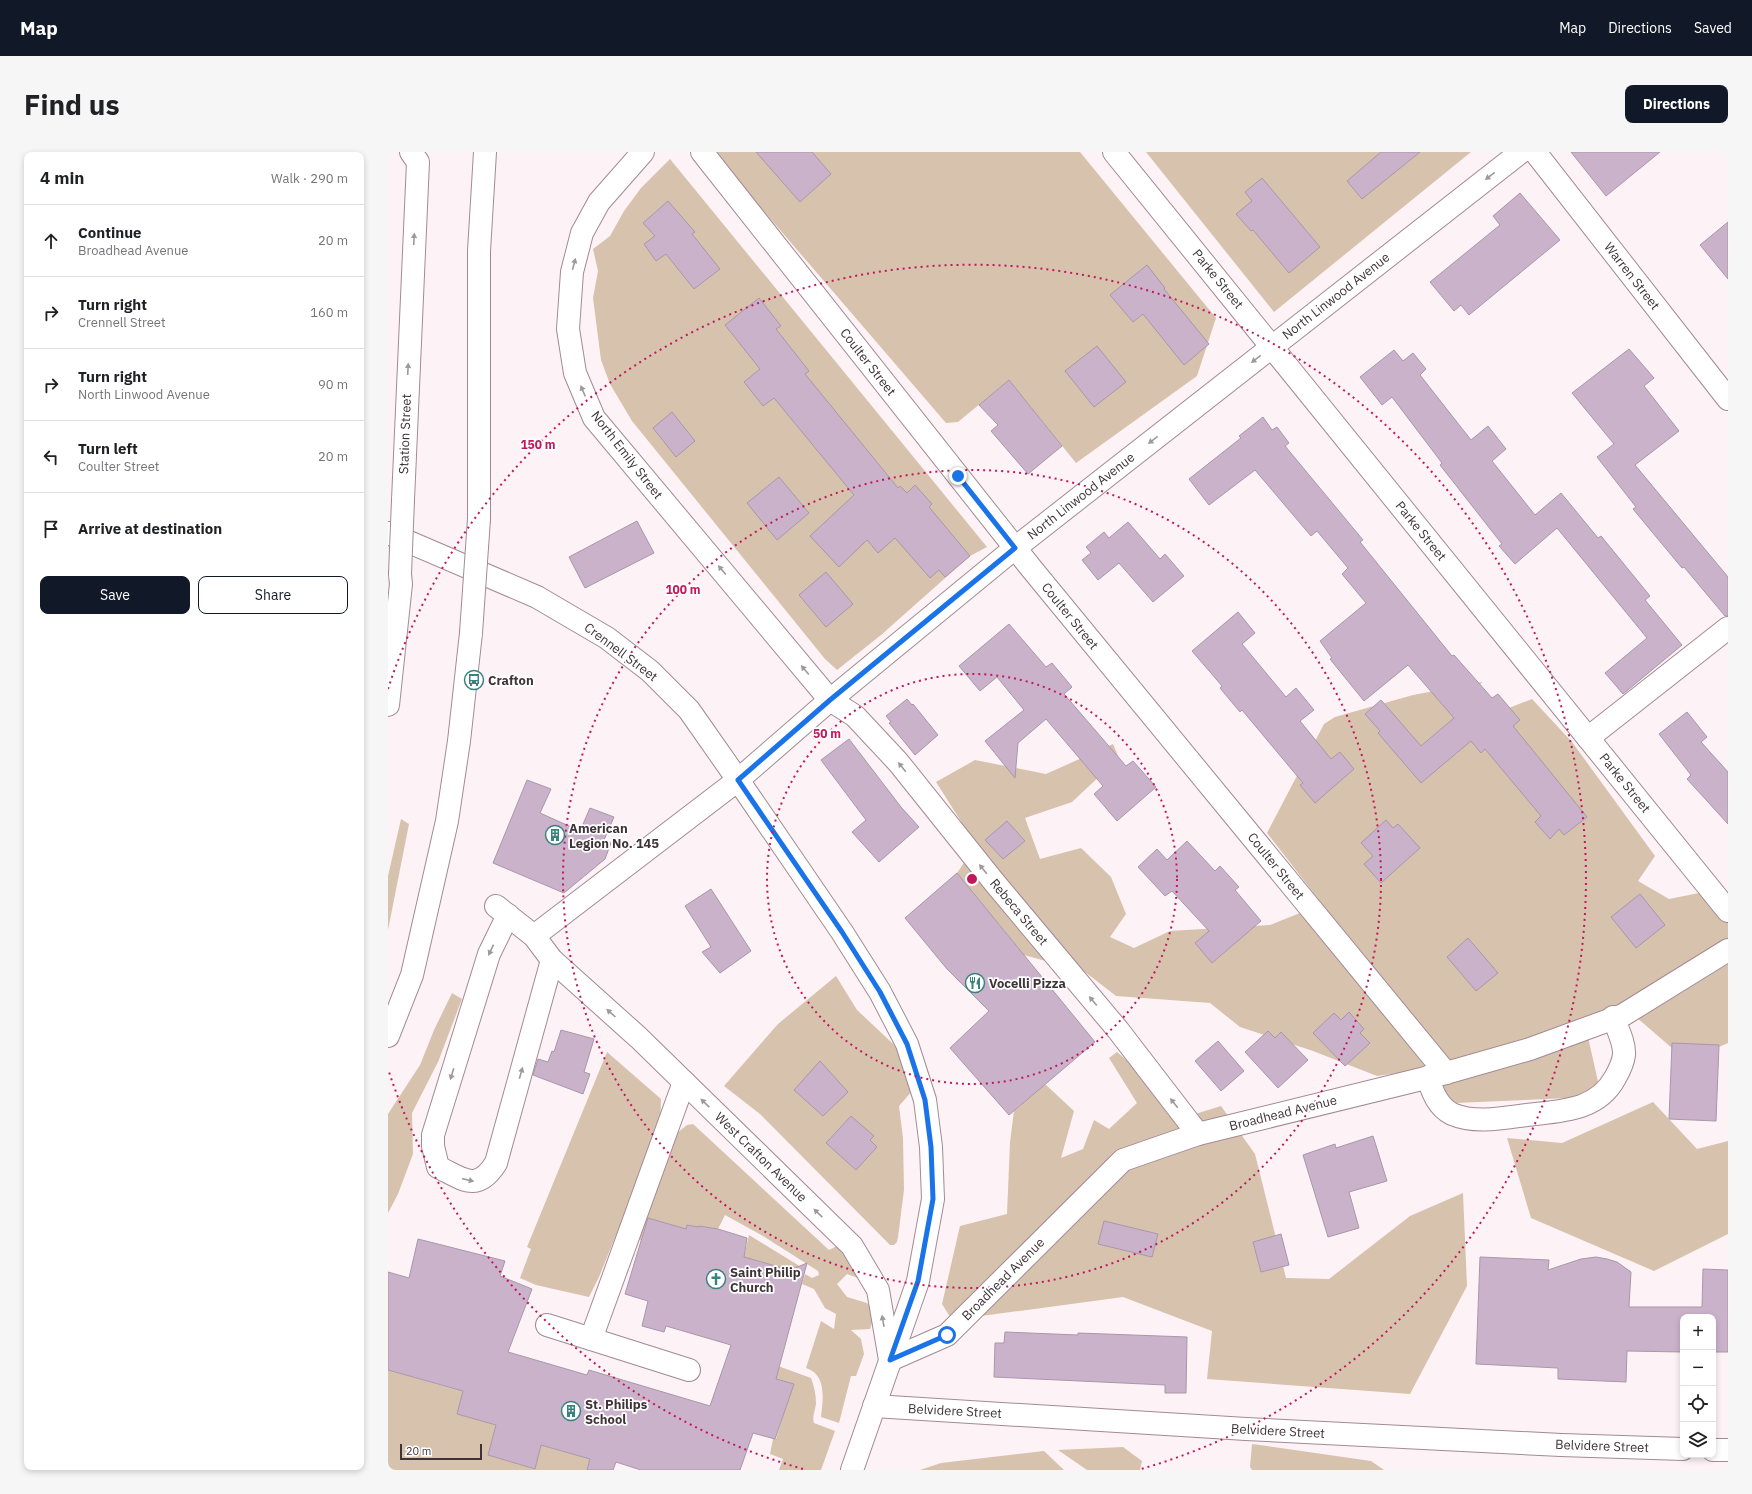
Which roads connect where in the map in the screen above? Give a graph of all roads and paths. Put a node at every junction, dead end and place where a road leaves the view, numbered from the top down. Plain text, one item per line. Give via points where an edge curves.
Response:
1 (485, 152) edge
2 (643, 152) edge
3 (702, 152) edge
4 (1114, 152) edge
5 (1521, 152) edge
6 (1535, 152) edge
7 (414, 157) edge
8 (1272, 346) junction
9 (1728, 399) edge
10 (396, 475) edge
11 (388, 533) edge
12 (1015, 548) junction
13 (396, 579) edge
14 (1728, 628) edge
15 (830, 700) junction
16 (388, 704) edge
17 (1588, 738) junction
18 (738, 780) junction
19 (1728, 911) edge
20 (534, 936) junction
21 (1728, 950) edge
22 (552, 960) junction
23 (1613, 1017) junction
24 (388, 1036) edge
25 (1437, 1075) junction
26 (684, 1082) junction
27 (1198, 1134) junction
28 (547, 1325) dead end
29 (590, 1339) junction
30 (890, 1360) junction
31 (689, 1370) dead end
32 (874, 1406) junction
33 (1680, 1449) edge
34 (1716, 1450) edge
35 (1728, 1450) edge
36 (852, 1470) edge

1 - 24 street, bridge via 479,251 479,519 471,632 447,821 412,975
15 -> 2 street, North Emily Street via 594,418 575,372 568,329 572,272 582,233 599,202
3 - 12 street, Coulter Street
4 - 8 street, Parke Street
5 -> 8 street, North Linwood Avenue
6 - 9 street, Warren Street
10 -> 7 street, Station Street
8 -> 12 street, North Linwood Avenue
8 - 17 street, Parke Street
10 - 13 street, Station Street, bridge via 402,500
11 - 18 street, Crennell Street via 519,588 607,638 650,671 689,710
12 - 15 street, North Linwood Avenue
12 - 25 street, Coulter Street
13 - 16 street, Station Street
14 - 17 street
15 - 18 street, North Linwood Avenue
27 -> 15 street, Rebeca Street via 1118,1030 898,762 855,716
17 - 19 street, Parke Street
18 - 20 street, North Linwood Avenue
18 - 30 street, Crennell Street via 880,992 907,1044 925,1100 931,1147 933,1199 918,1281
20 - 22 street, West Crafton Avenue
20 -> 22 street, West Crafton Avenue via 502,910 433,1135 438,1167 471,1182 485,1178 496,1163
21 - 23 street, Broadhead Avenue via 1623,1014
26 -> 22 street, West Crafton Avenue
23 - 25 street, Broadhead Avenue via 1530,1049
23 - 25 street via 1624,1054 1621,1067 1610,1088 1590,1103 1567,1110 1515,1117 1471,1119 1452,1114 1435,1098
25 - 27 street, Broadhead Avenue
26 - 29 street
30 -> 26 street, West Crafton Avenue via 878,1290 852,1246
27 - 30 street, Broadhead Avenue via 1123,1160 947,1335
28 - 29 street
29 - 31 street
30 - 32 street, West Crafton Avenue
32 - 33 street, Belvidere Street via 1246,1429
32 - 36 street, West Crafton Avenue
34 - 35 street

